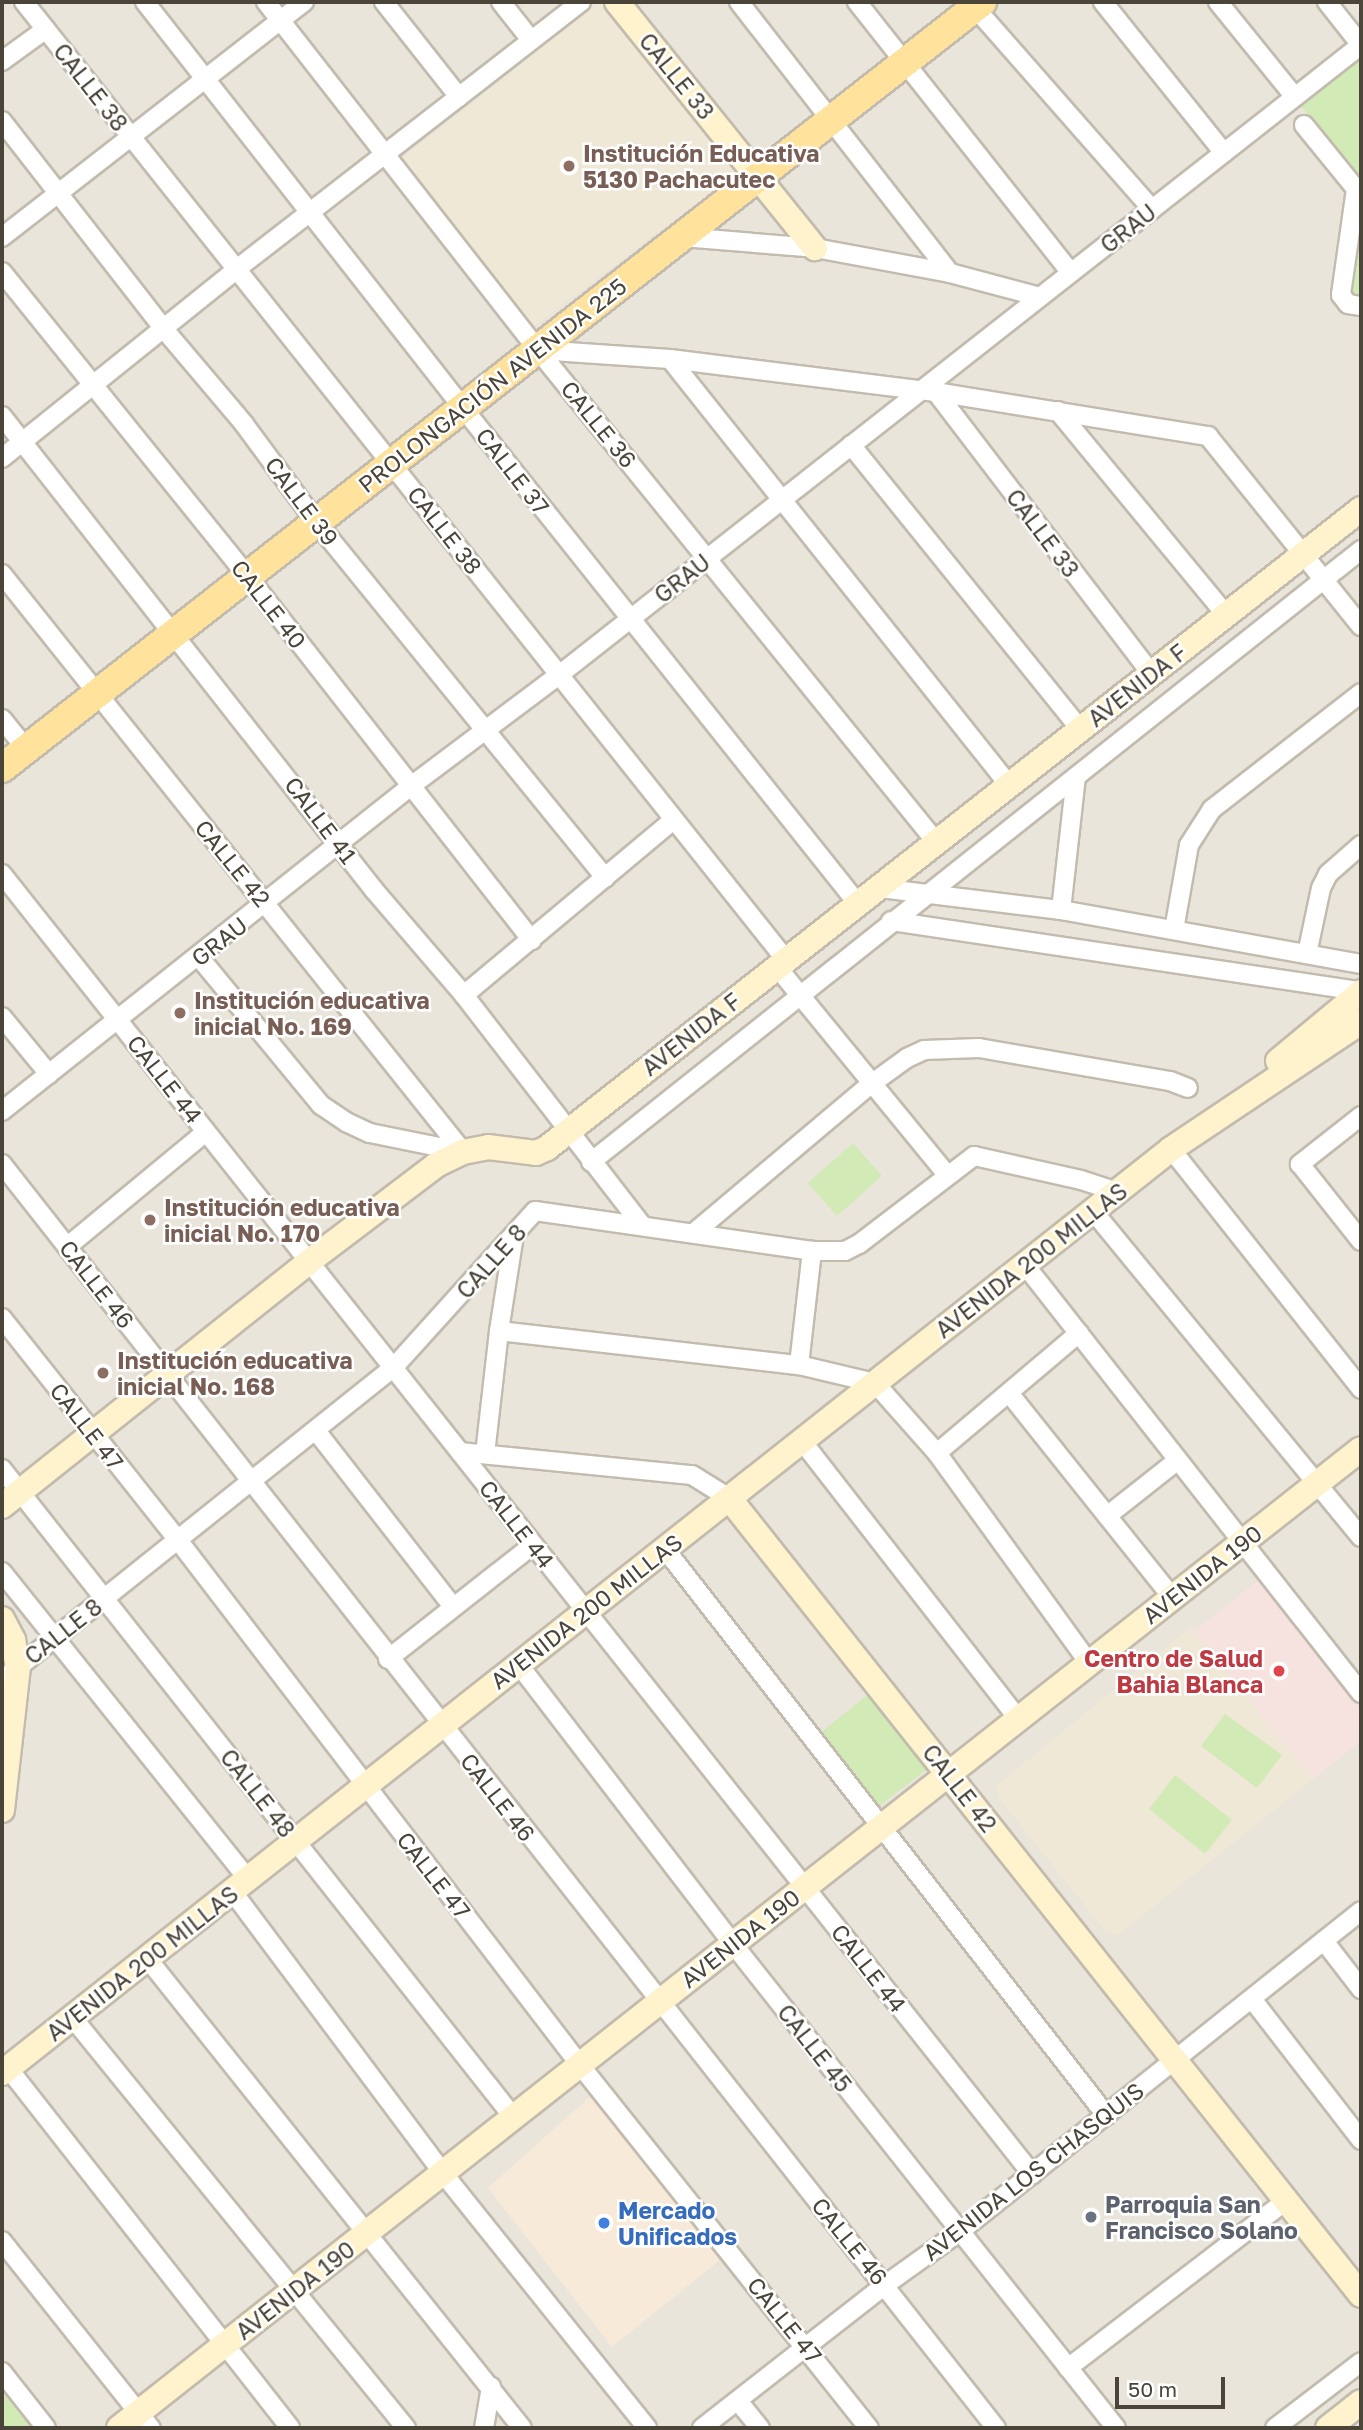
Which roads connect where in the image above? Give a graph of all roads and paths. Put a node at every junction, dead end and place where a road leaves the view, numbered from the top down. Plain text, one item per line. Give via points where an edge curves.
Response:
1 (24, 2) edge
2 (145, 2) edge
3 (266, 2) edge
4 (304, 2) edge
5 (384, 2) edge
6 (501, 2) edge
7 (581, 2) edge
8 (617, 2) edge
9 (739, 2) edge
10 (857, 2) edge
11 (1103, 2) edge
12 (1218, 2) edge
13 (1327, 2) edge
14 (976, 4) edge
15 (280, 20) junction
16 (46, 29) junction
17 (531, 40) junction
18 (1361, 45) edge
19 (2, 61) edge
20 (905, 62) junction
21 (203, 79) junction
22 (459, 97) junction
23 (1295, 97) junction
24 (831, 120) junction
25 (2, 121) edge
26 (1304, 125) dead end
27 (130, 136) junction
28 (1224, 152) junction
29 (385, 155) junction
30 (758, 177) junction
31 (58, 192) junction
32 (1152, 209) junction
33 (310, 214) junction
34 (2, 237) edge
35 (682, 237) junction
36 (815, 248) junction
37 (239, 268) junction
38 (2, 272) edge
39 (950, 273) junction
40 (1071, 273) junction
41 (1040, 298) junction
42 (1361, 306) edge
43 (163, 328) junction
44 (538, 350) junction
45 (670, 359) junction
46 (92, 386) junction
47 (928, 392) junction
48 (463, 408) junction
49 (1058, 411) junction
50 (2, 416) edge
51 (23, 441) junction
52 (851, 445) junction
53 (2, 458) edge
54 (392, 463) junction
55 (782, 500) junction
56 (1361, 509) edge
57 (317, 523) junction
58 (1361, 550) edge
59 (1302, 555) junction
60 (708, 558) junction
61 (2, 574) edge
62 (248, 577) junction
63 (1324, 580) junction
64 (1227, 616) junction
65 (630, 619) junction
66 (1361, 626) edge
67 (173, 632) junction
68 (1150, 673) junction
69 (559, 675) junction
70 (96, 692) junction
71 (1361, 693) edge
72 (2, 719) edge
73 (1080, 729) junction
74 (486, 731) junction
75 (26, 749) junction
76 (2, 768) edge
77 (1076, 777) junction
78 (1009, 785) junction
79 (411, 786) junction
80 (673, 820) junction
81 (937, 843) junction
82 (340, 845) junction
83 (1361, 845) edge
84 (2, 874) edge
85 (605, 878) junction
86 (879, 888) junction
87 (924, 895) junction
88 (265, 904) junction
89 (858, 904) junction
90 (1061, 910) junction
91 (891, 921) junction
92 (1174, 930) junction
93 (532, 940) junction
94 (1307, 954) junction
95 (199, 957) junction
96 (781, 964) junction
97 (1361, 964) edge
98 (1361, 991) edge
99 (464, 995) junction
100 (798, 995) junction
101 (2, 1017) edge
102 (118, 1020) junction
103 (1361, 1022) edge
104 (49, 1074) junction
105 (871, 1084) junction
106 (1188, 1088) dead end
107 (2, 1111) edge
108 (1361, 1116) edge
109 (566, 1131) junction
110 (206, 1132) junction
111 (1171, 1149) junction
112 (463, 1152) junction
113 (591, 1162) junction
114 (2, 1164) edge
115 (947, 1175) junction
116 (1117, 1192) junction
117 (1093, 1211) junction
118 (641, 1224) junction
119 (695, 1232) junction
120 (514, 1235) junction
121 (1361, 1241) edge
122 (68, 1245) junction
123 (812, 1251) junction
124 (311, 1260) junction
125 (1025, 1265) junction
126 (2, 1318) edge
127 (499, 1332) junction
128 (1079, 1333) junction
129 (799, 1365) junction
130 (394, 1367) junction
131 (167, 1375) junction
132 (875, 1383) junction
133 (1361, 1389) edge
134 (1009, 1392) junction
135 (317, 1432) junction
136 (93, 1434) junction
137 (802, 1441) junction
138 (1361, 1449) edge
139 (460, 1452) junction
140 (937, 1453) junction
141 (485, 1454) junction
142 (1178, 1460) junction
143 (2, 1469) edge
144 (1318, 1482) junction
145 (250, 1483) junction
146 (729, 1498) junction
147 (11, 1499) edge
148 (1107, 1516) junction
149 (1361, 1537) edge
150 (178, 1540) junction
151 (1242, 1542) junction
152 (533, 1545) junction
153 (665, 1549) junction
154 (2, 1572) edge
155 (106, 1597) junction
156 (1172, 1597) junction
157 (453, 1606) junction
158 (586, 1611) junction
159 (2, 1619) edge
160 (55, 1637) junction
161 (388, 1659) junction
162 (1088, 1663) junction
163 (519, 1665) junction
164 (10, 1673) edge
165 (1361, 1693) edge
166 (1018, 1718) junction
167 (441, 1726) junction
168 (948, 1773) junction
169 (364, 1787) junction
170 (2, 1810) edge
171 (882, 1825) junction
172 (295, 1841) junction
173 (240, 1885) junction
174 (805, 1887) junction
175 (1361, 1911) edge
176 (1324, 1941) junction
177 (733, 1944) junction
178 (147, 1958) junction
179 (1361, 1989) edge
180 (1252, 1999) junction
181 (659, 2003) junction
182 (72, 2017) junction
183 (1174, 2061) junction
184 (580, 2065) junction
185 (5, 2070) edge
186 (1106, 2115) junction
187 (514, 2118) junction
188 (1361, 2140) edge
189 (442, 2172) junction
190 (1032, 2174) junction
191 (1284, 2202) junction
192 (959, 2232) junction
193 (366, 2234) junction
194 (2, 2241) edge
195 (885, 2285) junction
196 (294, 2291) junction
197 (1361, 2295) edge
198 (225, 2346) junction
199 (807, 2348) junction
200 (1361, 2362) edge
201 (1068, 2368) junction
202 (2, 2372) edge
203 (491, 2387) junction
204 (738, 2401) junction
205 (1361, 2402) edge
206 (145, 2421) edge
207 (1340, 2425) edge
208 (46, 2428) edge
209 (119, 2428) edge
210 (290, 2428) edge
211 (406, 2428) edge
212 (484, 2428) edge
213 (523, 2428) edge
214 (647, 2428) edge
215 (702, 2428) edge
216 (760, 2428) edge
217 (869, 2428) edge
218 (996, 2428) edge
219 (1116, 2428) edge
220 (1275, 2428) edge

1 - 16 street, CALLE 38
2 - 21 street, CALLE 37
3 - 15 street, CALLE 36
4 - 15 street
5 - 22 street
6 - 17 street
7 - 17 street
8 - 30 street, CALLE 33
9 - 24 street
10 - 20 street
11 - 28 street
12 - 23 street
13 - 18 street
14 - 20 main road, PROLONGACIÓN AVENIDA 225
14 - 32 street
15 - 21 street
15 - 29 street, CALLE 36
16 - 19 street
16 - 27 street, CALLE 38
17 - 22 street
18 - 23 street, GRAU
20 - 24 main road, PROLONGACIÓN AVENIDA 225
20 - 40 street
21 - 27 street
21 - 33 street, CALLE 37
22 - 29 street
23 - 28 street, GRAU
24 - 30 main road, PROLONGACIÓN AVENIDA 225
24 - 39 street
25 - 31 street, CALLE 39
26 - 42 street via 1356,189 1341,295 1348,304
27 - 31 street
27 - 37 street, CALLE 38
28 - 32 street, GRAU
29 - 33 street
29 - 44 street, CALLE 36
30 - 35 main road, PROLONGACIÓN AVENIDA 225
30 - 36 street, CALLE 33
31 - 34 street
31 - 43 street, CALLE 39
32 - 40 street, GRAU
33 - 37 street
33 - 48 street, CALLE 37
35 - 36 street
35 - 44 main road, PROLONGACIÓN AVENIDA 225
36 - 39 street
37 - 43 street
37 - 54 street, CALLE 38
38 - 46 street, CALLE 40
39 - 41 street
40 - 41 street, GRAU
41 - 47 street, GRAU
43 - 46 street
43 - 57 street, CALLE 39 via 244,424
44 - 45 street
44 - 48 main road, PROLONGACIÓN AVENIDA 225
44 - 60 street, CALLE 36
45 - 47 street
45 - 55 street
46 - 51 street
46 - 62 street, CALLE 40
47 - 49 street
47 - 52 street, GRAU
47 - 68 street, CALLE 33
48 - 54 main road, PROLONGACIÓN AVENIDA 225
48 - 65 street, CALLE 37
49 - 59 street via 1208,436
49 - 64 street
50 - 51 street, CALLE 41
51 - 53 street
51 - 67 street, CALLE 41
52 - 55 street, GRAU
52 - 73 street
54 - 57 main road, PROLONGACIÓN AVENIDA 225
54 - 69 street, CALLE 38
55 - 60 street, GRAU
55 - 78 street
56 - 59 street, AVENIDA F
57 - 62 main road, PROLONGACIÓN AVENIDA 225
57 - 74 street, CALLE 39
58 - 63 street
59 - 63 street
59 - 64 street, AVENIDA F
60 - 65 street, GRAU
60 - 81 street, CALLE 36
61 - 70 street, CALLE 42
62 - 67 main road, PROLONGACIÓN AVENIDA 225
62 - 79 street, CALLE 40
63 - 66 street
63 - 77 street
64 - 68 street, AVENIDA F
65 - 69 street, GRAU
65 - 89 street, CALLE 37
67 - 70 main road, PROLONGACIÓN AVENIDA 225
67 - 82 street, CALLE 41
68 - 73 street, AVENIDA F
69 - 74 street, GRAU
69 - 80 street, CALLE 38
70 - 75 main road, PROLONGACIÓN AVENIDA 225
70 - 88 street, CALLE 42
71 - 92 street via 1212,809 1189,845
72 - 75 street
73 - 78 street, AVENIDA F
74 - 79 street, GRAU
74 - 85 street, CALLE 39
75 - 76 main road, PROLONGACIÓN AVENIDA 225
77 - 87 street
77 - 90 street
78 - 81 street, AVENIDA F
79 - 82 street, GRAU
79 - 93 street, CALLE 40
80 - 85 street
80 - 96 street, CALLE 38
81 - 86 street, AVENIDA F
82 - 88 street, GRAU
82 - 99 street, CALLE 41
83 - 94 street via 1328,874 1321,888
84 - 102 street, CALLE 44
85 - 93 street
86 - 87 street
86 - 89 street, AVENIDA F
87 - 90 street
87 - 91 street
88 - 95 street, GRAU
88 - 112 street, CALLE 42
89 - 96 street, AVENIDA F
90 - 92 street
91 - 98 street
91 - 100 street
92 - 94 street
93 - 99 street
94 - 97 street
95 - 102 street, GRAU
95 - 112 street via 321,1105 370,1133
96 - 100 street, CALLE 38
96 - 109 street, AVENIDA F
98 - 111 street, AVENIDA 200 MILLAS
99 - 109 street, CALLE 41
100 - 105 street, CALLE 38
100 - 113 street
101 - 104 street
102 - 104 street, GRAU
102 - 110 street, CALLE 44
103 - 111 street, AVENIDA 200 MILLAS
104 - 107 street, GRAU
105 - 106 street via 924,1050 957,1047 1143,1076
105 - 115 street, CALLE 38
105 - 119 street
108 - 121 street via 1300,1164
109 - 112 street, AVENIDA F via 536,1153 488,1147
109 - 113 street, CALLE 41
110 - 122 street
110 - 124 street, CALLE 44
111 - 116 street, AVENIDA 200 MILLAS
111 - 133 street
112 - 124 street, AVENIDA F via 436,1165
113 - 118 street, CALLE 41
114 - 122 street, CALLE 46
115 - 116 street, CALLE 8 via 974,1156
115 - 123 street, CALLE 8 via 859,1244 845,1251
116 - 117 street, AVENIDA 200 MILLAS
117 - 125 street, AVENIDA 200 MILLAS
117 - 144 street
118 - 119 street, CALLE 8
118 - 120 street, CALLE 8 via 535,1210
119 - 123 street, CALLE 8
120 - 127 street
120 - 130 street, CALLE 8
122 - 131 street, CALLE 46
123 - 129 street
124 - 130 street, CALLE 44
124 - 131 street, AVENIDA F
125 - 128 street
125 - 132 street, AVENIDA 200 MILLAS
126 - 136 street, CALLE 47
127 - 129 street
127 - 141 street
128 - 134 street
128 - 142 street
129 - 132 street
130 - 135 street, CALLE 8
130 - 139 street, CALLE 44
131 - 136 street, AVENIDA F
131 - 145 street, CALLE 46
132 - 137 street, AVENIDA 200 MILLAS
132 - 140 street
134 - 140 street
134 - 148 street
135 - 145 street, CALLE 8
135 - 157 street
136 - 147 street, AVENIDA F
136 - 150 street, CALLE 47
137 - 146 street, AVENIDA 200 MILLAS
137 - 166 street
138 - 144 street, AVENIDA 190
139 - 141 street, CALLE 42
139 - 152 street, CALLE 44
140 - 162 street
141 - 146 street, CALLE 42 via 692,1475
142 - 148 street
142 - 151 street
143 - 147 street, CALLE 48
144 - 149 street
144 - 151 street, AVENIDA 190
145 - 150 street, CALLE 8
145 - 161 street, CALLE 46
146 - 153 street, AVENIDA 200 MILLAS
146 - 168 street, CALLE 42
147 - 155 street, CALLE 48
148 - 156 street
150 - 155 street, CALLE 8
150 - 169 street, CALLE 47
151 - 156 street, AVENIDA 190
151 - 165 street
152 - 157 street
152 - 158 street, CALLE 44
153 - 158 street, AVENIDA 200 MILLAS
153 - 171 street
154 - 160 street
155 - 160 street, CALLE 8
155 - 172 street, CALLE 48
156 - 162 street, AVENIDA 190
157 - 161 street
158 - 163 street, AVENIDA 200 MILLAS
158 - 174 street, CALLE 44
159 - 164 street via 13,1640
160 - 164 street, CALLE 8
160 - 173 street
161 - 167 street, CALLE 46
162 - 166 street, AVENIDA 190
163 - 167 street, AVENIDA 200 MILLAS
163 - 177 street, CALLE 45
164 - 170 street
166 - 168 street, AVENIDA 190
167 - 169 street, AVENIDA 200 MILLAS
167 - 181 street, CALLE 46
168 - 171 street, AVENIDA 190
168 - 183 street, CALLE 42
169 - 172 street, AVENIDA 200 MILLAS
169 - 184 street, CALLE 47
171 - 174 street, AVENIDA 190
171 - 186 street
172 - 173 street, AVENIDA 200 MILLAS
172 - 187 street, CALLE 48
173 - 178 street, AVENIDA 200 MILLAS
173 - 189 street
174 - 177 street, AVENIDA 190
174 - 190 street, CALLE 44
175 - 176 street, AVENIDA LOS CHASQUIS
176 - 179 street
176 - 180 street, AVENIDA LOS CHASQUIS
177 - 181 street, AVENIDA 190
177 - 192 street, CALLE 45
178 - 182 street, AVENIDA 200 MILLAS
178 - 193 street
180 - 183 street, AVENIDA LOS CHASQUIS
180 - 188 street
181 - 184 street, AVENIDA 190
181 - 195 street, CALLE 46
182 - 185 street, AVENIDA 200 MILLAS
182 - 196 street
183 - 186 street, AVENIDA LOS CHASQUIS
183 - 191 street, CALLE 42
184 - 187 street, AVENIDA 190
184 - 199 street, CALLE 47
185 - 198 street
186 - 190 street, AVENIDA LOS CHASQUIS
187 - 189 street, AVENIDA 190
189 - 193 street, AVENIDA 190
189 - 214 street
190 - 192 street, AVENIDA LOS CHASQUIS
191 - 197 street, CALLE 42
191 - 201 street
192 - 195 street, AVENIDA LOS CHASQUIS
192 - 201 street, CALLE 45
193 - 196 street, AVENIDA 190
193 - 203 street
194 - 206 street
195 - 199 street, AVENIDA LOS CHASQUIS
195 - 218 street, CALLE 46
196 - 198 street, AVENIDA 190
196 - 211 street
198 - 206 street, AVENIDA 190
198 - 210 street
199 - 204 street, AVENIDA LOS CHASQUIS
199 - 217 street, CALLE 47
200 - 220 street
201 - 219 street, CALLE 45
202 - 208 street
203 - 212 street
203 - 213 street
204 - 215 street, AVENIDA LOS CHASQUIS
204 - 216 street
205 - 207 street
206 - 209 street, AVENIDA 190

